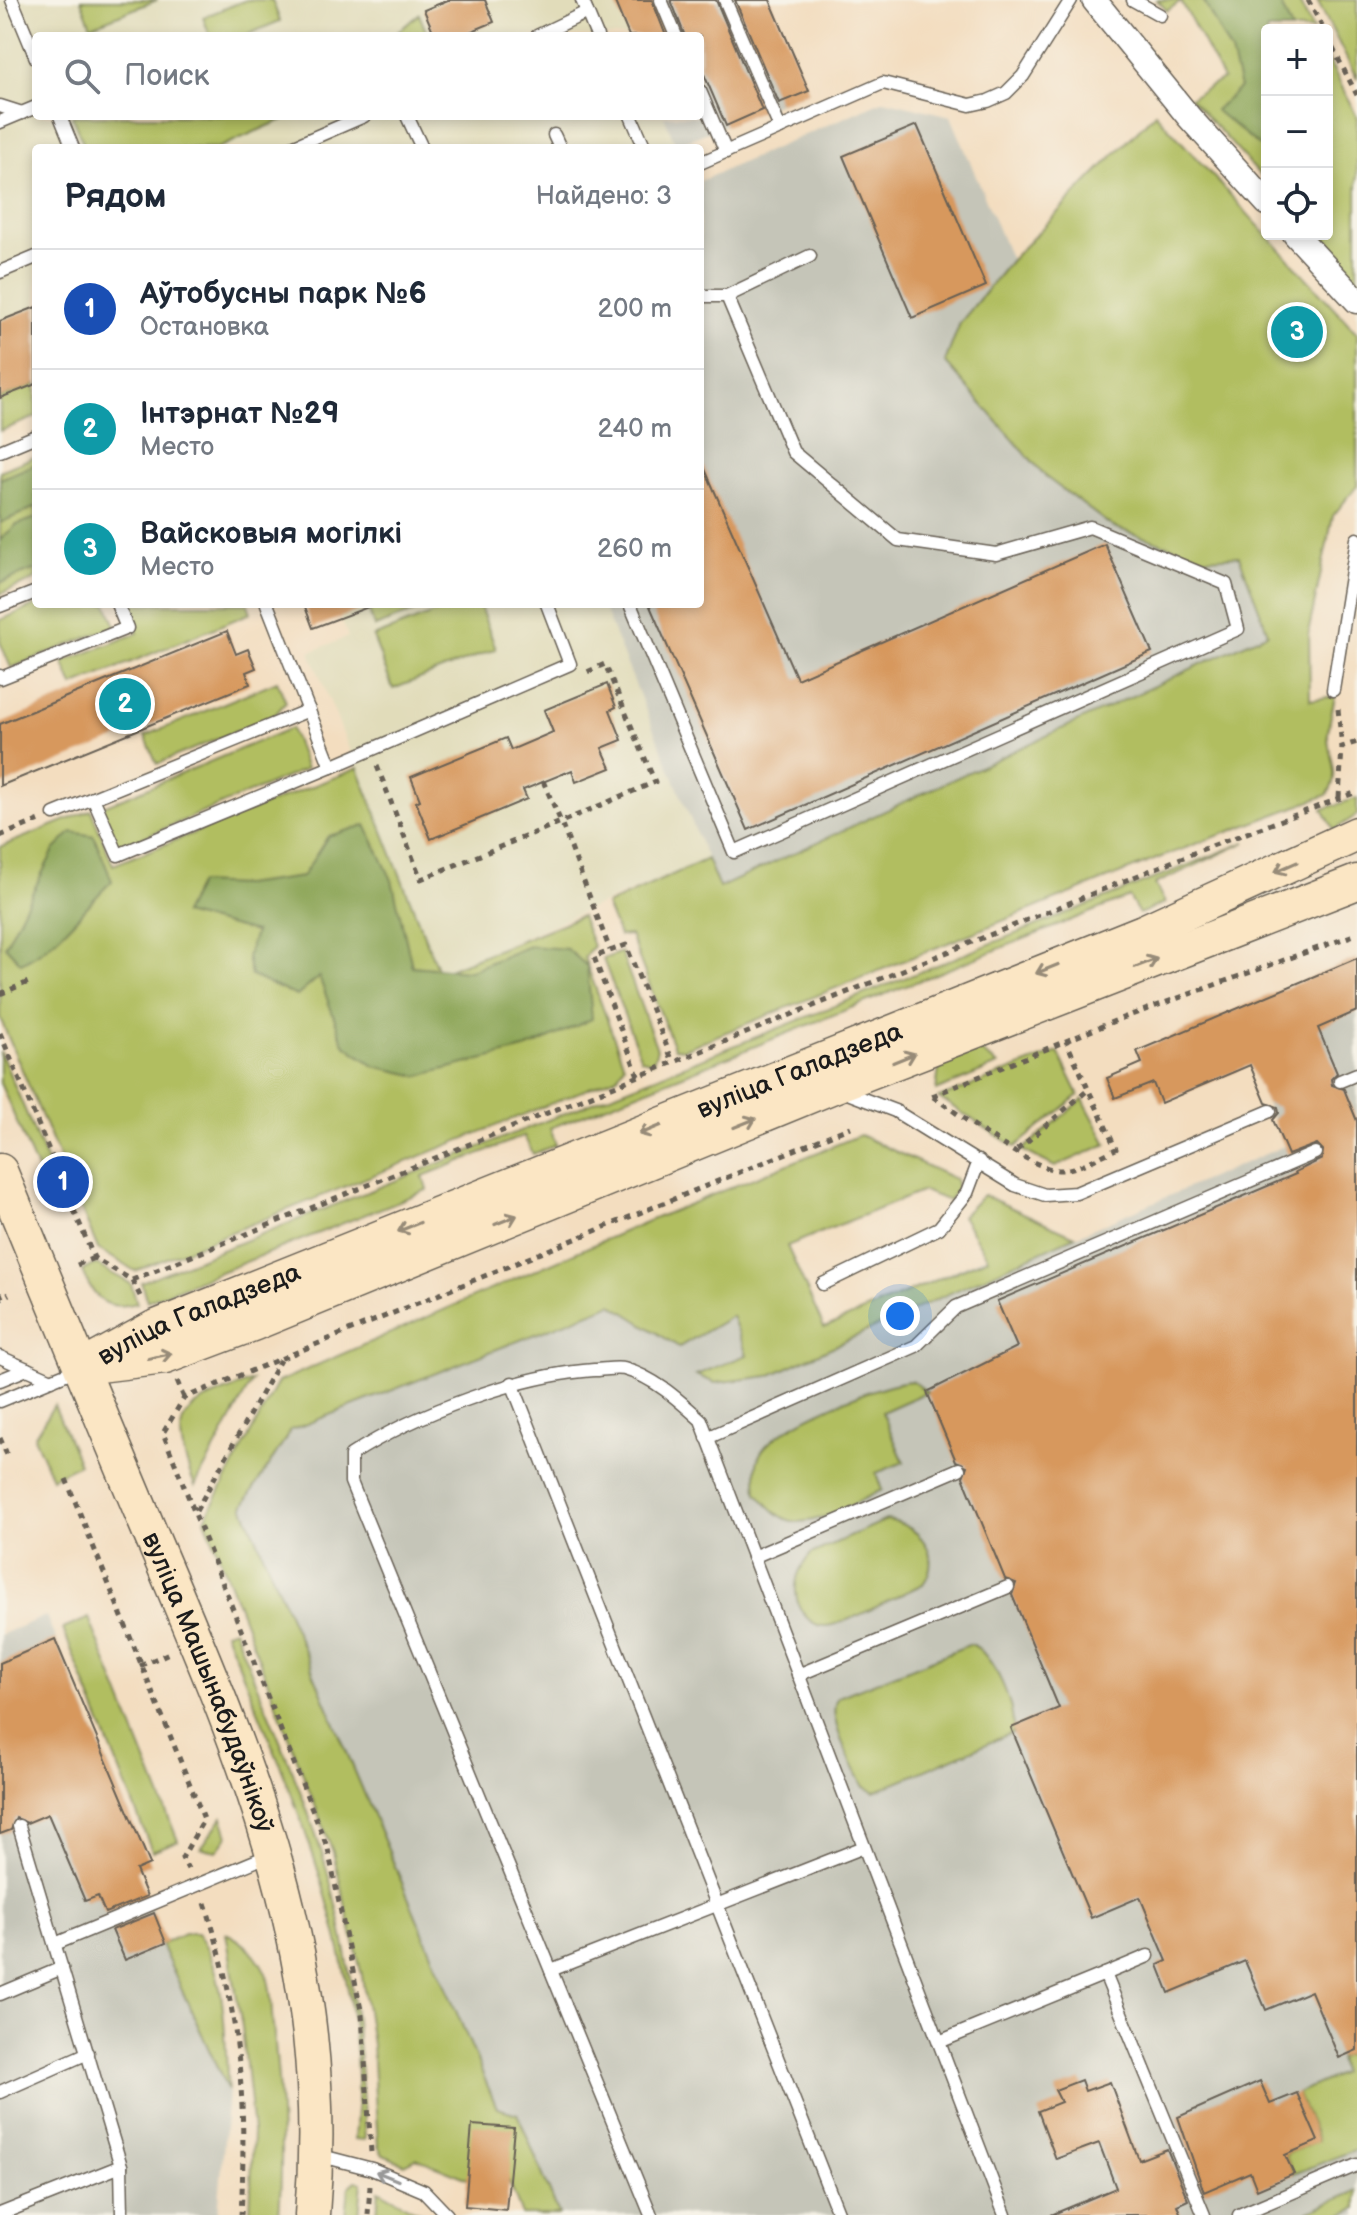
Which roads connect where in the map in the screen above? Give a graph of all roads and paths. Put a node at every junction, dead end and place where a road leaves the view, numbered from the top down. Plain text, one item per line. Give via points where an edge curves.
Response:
1 (12, 0) edge
2 (661, 0) edge
3 (725, 0) edge
4 (1071, 0) edge
5 (1133, 0) edge
6 (1308, 0) edge
7 (1098, 1) edge
8 (584, 6) edge
9 (1160, 15) dead end
10 (1321, 24) edge
11 (543, 32) edge
12 (595, 32) edge
13 (674, 32) edge
14 (32, 48) edge
15 (1333, 49) edge
16 (1357, 95) edge
17 (704, 100) edge
18 (0, 106) edge
19 (32, 109) edge
20 (22, 113) junction
21 (62, 120) edge
22 (355, 120) edge
23 (409, 120) edge
24 (633, 120) edge
25 (0, 122) edge
26 (780, 128) junction
27 (554, 135) dead end
28 (71, 144) edge
29 (299, 144) edge
30 (420, 144) edge
31 (558, 144) edge
32 (643, 144) edge
33 (726, 152) junction
34 (704, 161) edge
35 (1261, 196) edge
36 (1301, 240) edge
37 (810, 256) dead end
38 (32, 259) edge
39 (0, 272) edge
40 (704, 296) edge
41 (727, 296) junction
42 (1357, 301) edge
43 (32, 438) edge
44 (0, 451) edge
45 (1357, 539) edge
46 (32, 594) edge
47 (0, 606) edge
48 (119, 608) edge
49 (269, 608) edge
50 (549, 608) edge
51 (632, 608) edge
52 (0, 676) edge
53 (576, 676) dead end
54 (1333, 690) dead end
55 (309, 710) junction
56 (1357, 742) edge
57 (371, 750) junction
58 (331, 767) junction
59 (543, 781) dead end
60 (1357, 792) edge
61 (93, 798) junction
62 (1339, 799) junction
63 (54, 814) joint
64 (561, 822) junction
65 (1357, 834) edge
66 (0, 836) edge
67 (1357, 882) edge
68 (1357, 934) edge
69 (610, 950) junction
70 (31, 981) dead end
71 (0, 994) edge
72 (0, 1033) edge
73 (1066, 1041) junction
74 (673, 1062) junction
75 (1357, 1074) edge
76 (638, 1076) junction
77 (1340, 1081) dead end
78 (831, 1087) junction
79 (1088, 1090) junction
80 (1270, 1111) dead end
81 (851, 1127) dead end
82 (1017, 1150) junction
83 (1315, 1153) dead end
84 (979, 1161) junction
85 (0, 1171) edge
86 (94, 1258) junction
87 (77, 1265) dead end
88 (132, 1280) junction
89 (823, 1284) dead end
90 (0, 1293) edge
91 (9, 1294) dead end
92 (140, 1296) dead end
93 (0, 1357) edge
94 (280, 1360) junction
95 (27, 1369) junction
96 (68, 1373) junction
97 (176, 1379) dead end
98 (0, 1380) edge
99 (512, 1383) junction
100 (184, 1398) junction
101 (0, 1401) edge
102 (0, 1438) edge
103 (707, 1438) junction
104 (0, 1455) edge
105 (959, 1469) dead end
106 (66, 1479) dead end
107 (195, 1512) junction
108 (753, 1557) junction
109 (1008, 1587) dead end
110 (798, 1675) junction
111 (19, 1826) dead end
112 (864, 1847) junction
113 (274, 1852) junction
114 (196, 1885) junction
115 (717, 1904) junction
116 (55, 1944) junction
117 (1148, 1956) dead end
118 (62, 1968) junction
119 (551, 1970) junction
120 (1105, 1974) junction
121 (0, 1994) edge
122 (939, 2042) junction
123 (88, 2053) junction
124 (0, 2092) edge
125 (318, 2155) junction
126 (1357, 2165) edge
127 (121, 2166) junction
128 (372, 2169) junction
129 (0, 2214) edge
130 (122, 2215) edge
131 (241, 2215) edge
132 (312, 2215) edge
133 (368, 2215) edge
134 (447, 2215) edge
135 (651, 2215) edge
136 (839, 2215) edge
137 (1005, 2215) edge
138 (1204, 2215) edge
139 (1239, 2215) edge

1 - 14 lane
2 - 13 lane
3 - 26 lane
4 - 26 lane via 1023,76 988,101 970,105 883,83
5 - 9 lane
6 - 10 path
7 - 35 street via 1189,117
8 - 11 lane
8 - 12 lane
15 - 16 path
17 - 33 lane
18 - 20 lane
19 - 20 lane
20 - 25 lane
21 - 28 lane
22 - 29 lane
23 - 30 lane
24 - 32 lane
26 - 33 lane
27 - 31 lane
33 - 34 lane
36 - 42 street
37 - 41 lane
38 - 39 lane
40 - 41 lane
41 - 51 lane via 793,452 898,540 996,554 1090,527 1226,584 1238,629 734,852
43 - 44 lane
45 - 54 lane
46 - 47 lane
48 - 52 lane via 127,628
49 - 55 lane
50 - 57 lane via 570,664
53 - 64 path via 605,664 655,782
55 - 58 lane
55 - 61 lane
56 - 62 path via 1342,747
57 - 58 lane
57 - 64 path via 421,879
58 - 61 lane via 118,855
59 - 64 path
60 - 62 path
61 - 63 lane
62 - 74 path
63 - 66 path
64 - 69 path
65 -> 96 main road, вуліца Галадзеда via 1143,932 154,1328
78 -> 67 main road, вуліца Галадзеда
68 - 73 path
69 - 74 path via 626,945
69 - 76 path via 594,957
70 - 71 path
72 - 86 path
73 - 79 path
73 - 82 path via 932,1096
74 - 76 path
75 - 77 lane
76 - 88 path
78 - 84 lane via 895,1111
96 -> 78 main road, вуліца Галадзеда via 165,1357
79 - 82 path
79 - 82 path via 1116,1149 1061,1170 1035,1163
80 - 84 lane via 1076,1193 1045,1195 1015,1185
81 - 94 path
83 - 103 lane via 956,1307 916,1346
84 - 89 lane via 967,1193 939,1228
85 - 96 main road, вуліца Машынабудаўнікоў
86 - 87 path
86 - 88 path
88 - 92 path
90 - 91 path via 2,1298
93 - 95 lane
94 - 100 path
94 - 107 path
95 - 96 lane
95 - 98 lane
96 - 101 lane
96 - 113 main road, вуліца Машынабудаўнікоў via 207,1669
97 - 100 path
99 - 103 lane via 623,1368 671,1392 701,1420
99 - 115 lane
99 - 119 lane via 378,1438 351,1455 351,1482
100 - 107 path via 163,1433
102 - 104 path via 6,1452
103 - 108 lane
105 - 108 lane
106 - 114 path via 204,1819 182,1858
107 - 128 path via 328,1849 362,2015
108 - 110 lane
109 - 110 lane
110 - 112 lane
111 - 116 lane
112 - 115 lane
112 - 122 lane
113 - 114 lane
113 - 125 main road, вуліца Машынабудаўнікоў via 312,2035
114 - 116 lane
114 - 131 path via 228,1982 239,2053 245,2129
115 - 119 lane
115 - 136 lane
116 - 118 lane
117 - 120 lane
118 - 121 lane
118 - 123 lane
119 - 135 lane
120 - 122 lane
120 - 138 lane
122 - 137 lane
123 - 124 lane
123 - 127 lane
125 - 128 lane
125 - 132 main road, вуліца Машынабудаўнікоў
126 - 139 lane
127 - 129 lane
127 - 130 lane
128 - 133 path
134 -> 128 lane via 424,2191

